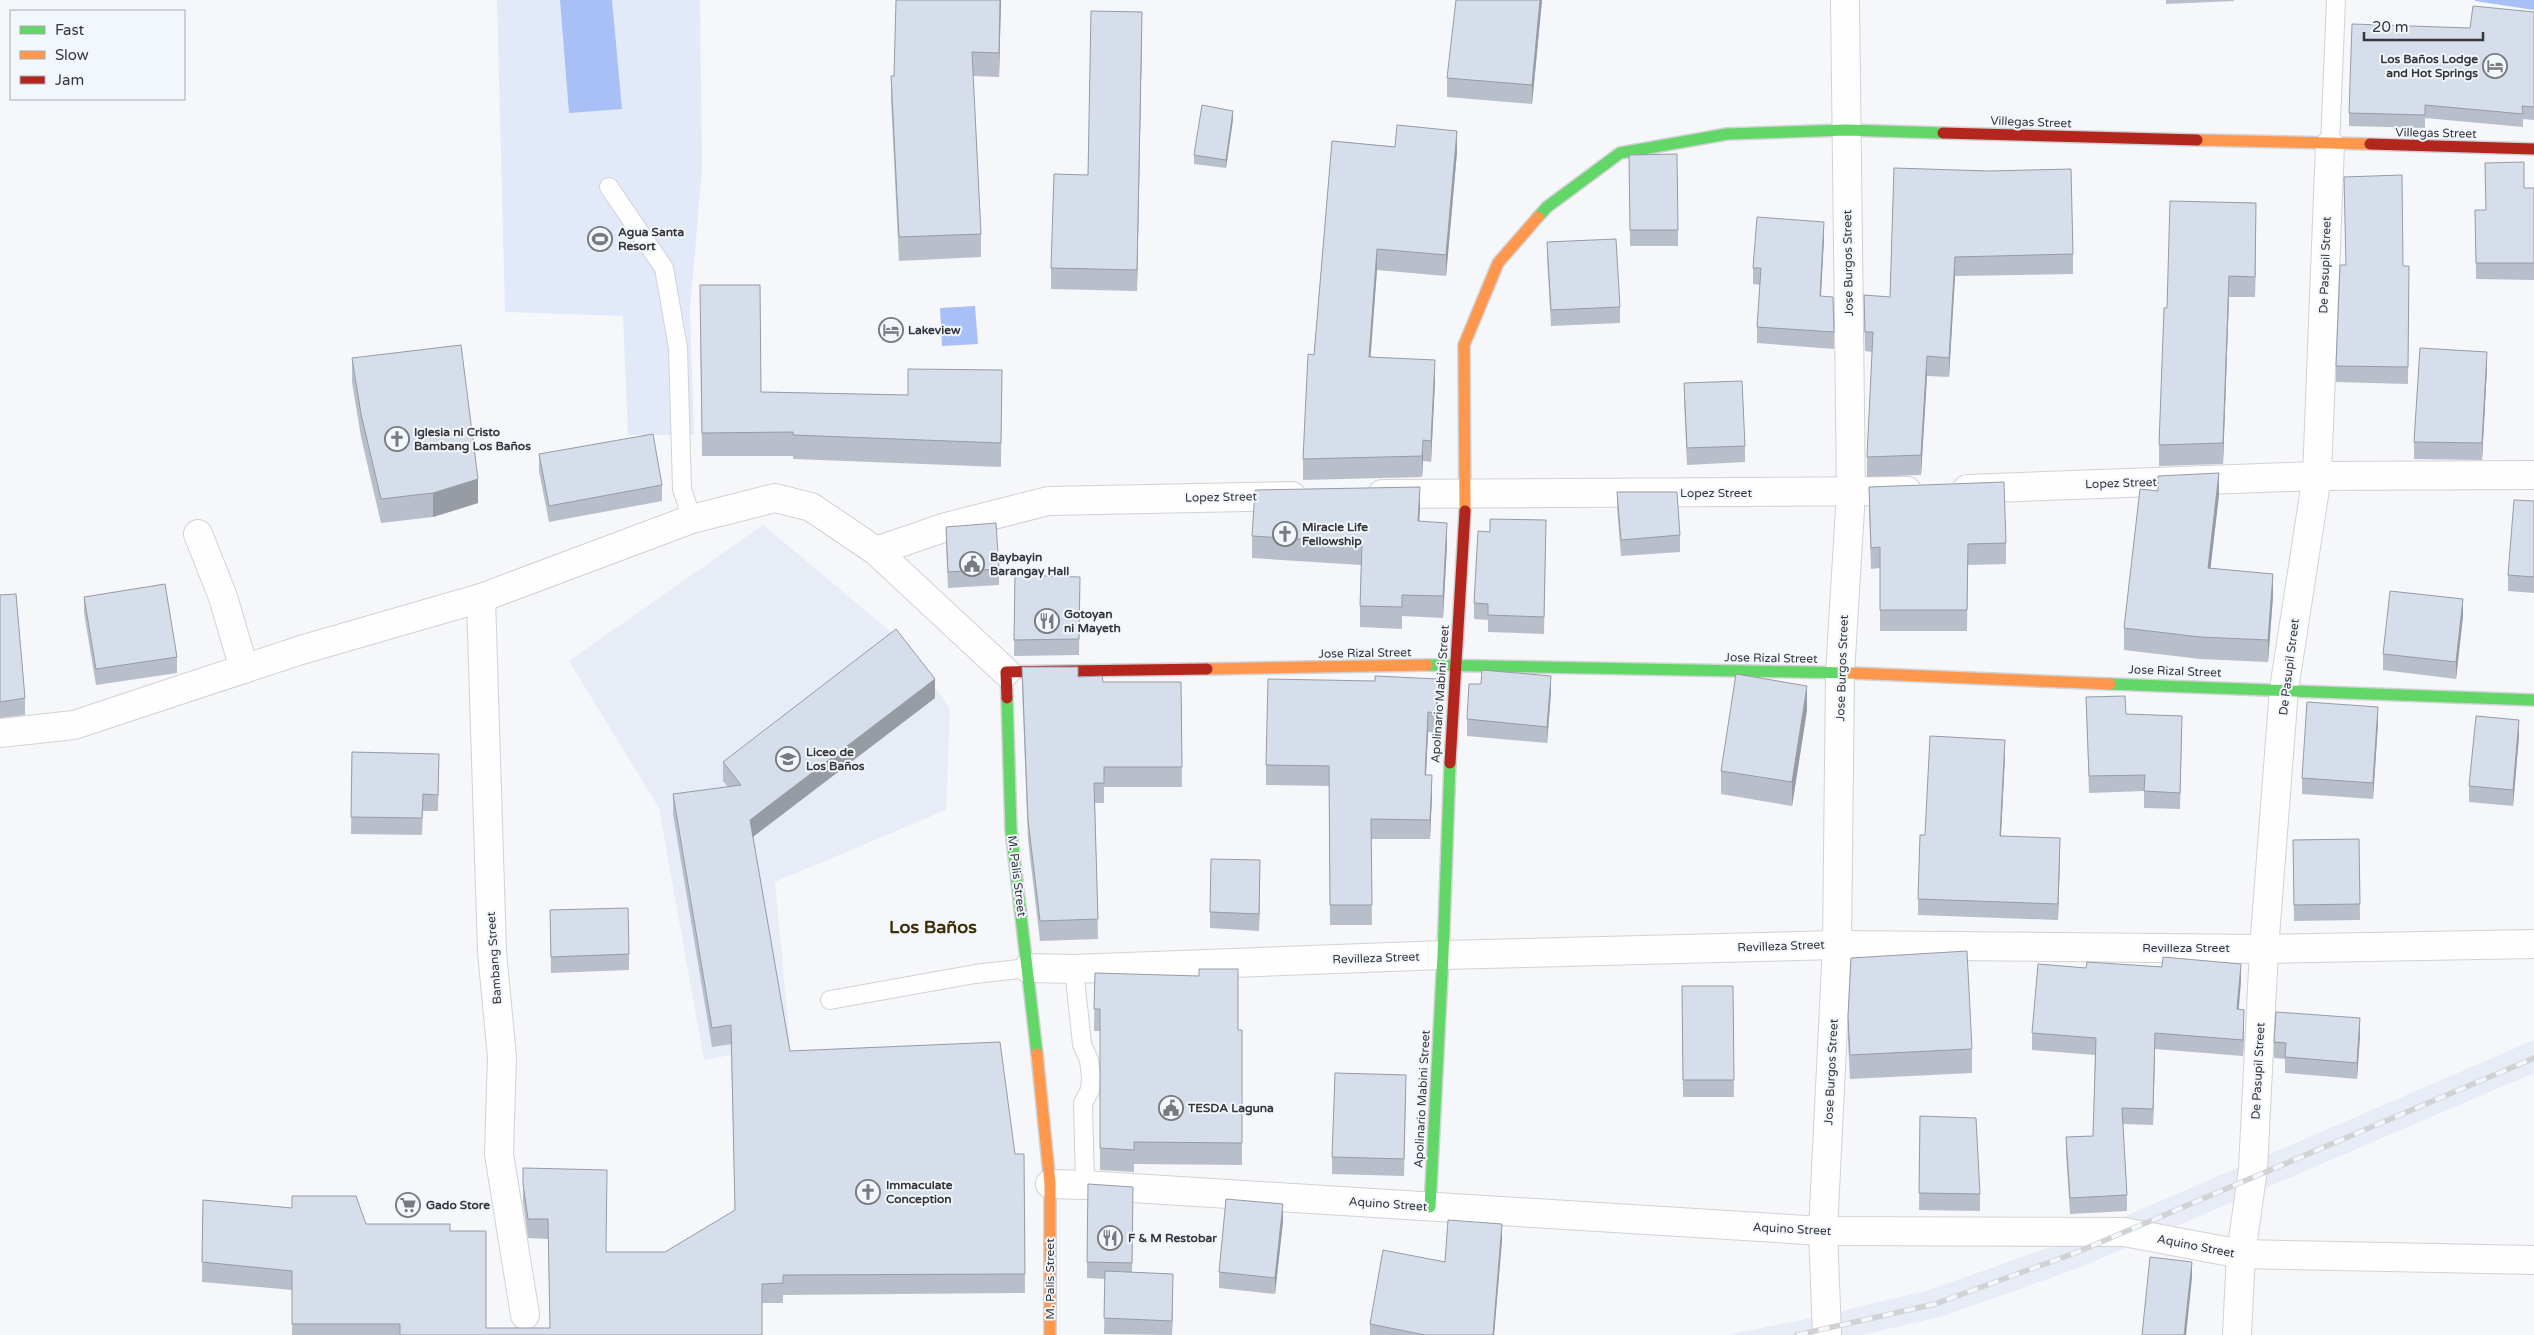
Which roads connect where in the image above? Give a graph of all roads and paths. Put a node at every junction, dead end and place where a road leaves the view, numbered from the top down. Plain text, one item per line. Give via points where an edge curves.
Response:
1 (1846, 0) edge
2 (2336, 0) edge
3 (1846, 130) junction
4 (2330, 145) junction
5 (2534, 149) edge
6 (609, 187) dead end
7 (1547, 208) joint
8 (2534, 475) edge
9 (2317, 476) junction
10 (1466, 492) junction
11 (1851, 493) junction
12 (1356, 494) edge
13 (1317, 495) edge
14 (692, 519) junction
15 (198, 534) dead end
16 (876, 551) junction
17 (481, 598) junction
18 (1456, 665) junction
19 (244, 670) junction
20 (1006, 672) junction
21 (1840, 673) junction
22 (2284, 689) junction
23 (2534, 700) edge
24 (0, 732) edge
25 (2534, 944) edge
26 (1837, 945) junction
27 (2264, 949) junction
28 (1443, 956) junction
29 (1028, 968) junction
30 (1074, 969) junction
31 (830, 1000) dead end
32 (1050, 1184) junction
33 (1085, 1185) junction
34 (1430, 1207) junction
35 (1823, 1232) junction
36 (2241, 1254) junction
37 (2534, 1260) edge
38 (525, 1315) dead end
39 (1050, 1335) edge
40 (1827, 1335) edge
41 (2237, 1335) edge

1 - 3 street, Jose Burgos Street
2 - 4 lane, De Pasupil Street
3 - 4 main road, Villegas Street
3 - 7 main road, Villegas Street via 1727,134 1620,153
3 - 11 street, Jose Burgos Street
4 - 5 main road, Villegas Street
4 - 9 street, De Pasupil Street
6 - 14 lane via 664,268 678,348 682,489
7 - 10 main road, Apolinario Mabini Street via 1498,263 1464,345
8 - 9 street, Lopez Street
9 - 11 street, Lopez Street
9 - 22 street, De Pasupil Street
10 - 11 street, Lopez Street
10 - 12 street, Lopez Street
10 - 18 main road, Apolinario Mabini Street
11 - 21 street, Jose Burgos Street
13 - 16 street, Lopez Street via 1048,501 946,527
14 - 16 street via 775,498 811,507
14 - 17 street
15 - 19 street via 223,596
16 - 20 street
17 - 19 street
17 - 38 street, Bambang Street via 492,952 502,1057 499,1154
18 - 20 main road, Jose Rizal Street
18 - 21 main road, Jose Rizal Street
18 - 28 main road, Apolinario Mabini Street via 1447,806
19 - 24 street via 74,725
20 - 29 main road, M. Palis Street via 1011,830
21 - 22 main road, Jose Rizal Street
21 - 26 street, Jose Burgos Street
22 - 23 main road, Jose Rizal Street
22 - 27 street, De Pasupil Street
25 - 27 street, Revilleza Street
26 - 27 street, Revilleza Street
26 - 28 street, Revilleza Street
26 - 35 street, Jose Burgos Street
27 - 36 street, De Pasupil Street via 2252,1168
28 - 30 street, Revilleza Street
28 - 34 main road, Apolinario Mabini Street
29 - 30 street, Revilleza Street
29 - 31 lane via 975,974
29 - 32 main road, M. Palis Street
30 - 33 lane via 1082,1044 1089,1060 1091,1077 1090,1090 1082,1104
32 - 33 street, Aquino Street
32 - 39 main road, M. Palis Street
33 - 34 street, Aquino Street
34 - 35 street, Aquino Street
35 - 36 street, Aquino Street via 2124,1232
35 - 40 street, Jose Burgos Street
36 - 37 street, Aquino Street
36 - 41 street, De Pasupil Street

